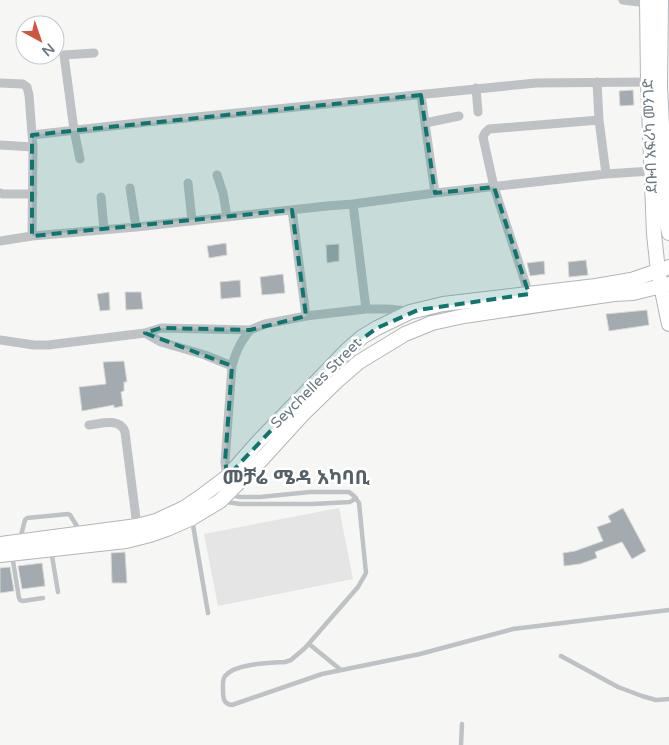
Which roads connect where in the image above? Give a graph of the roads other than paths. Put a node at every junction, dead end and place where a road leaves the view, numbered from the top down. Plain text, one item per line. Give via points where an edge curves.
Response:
1 (623, 0) edge
2 (652, 1) edge
3 (94, 53) dead end
4 (597, 82) junction
5 (0, 83) edge
6 (659, 84) edge
7 (476, 88) junction
8 (421, 94) junction
9 (478, 112) dead end
10 (459, 116) dead end
11 (599, 120) junction
12 (425, 123) junction
13 (74, 130) junction
14 (32, 135) junction
15 (0, 145) edge
16 (33, 147) junction
17 (80, 159) dead end
18 (661, 171) edge
19 (606, 174) junction
20 (217, 175) dead end
21 (188, 183) dead end
22 (494, 187) junction
23 (130, 188) dead end
24 (0, 193) edge
25 (435, 193) junction
26 (33, 194) junction
27 (101, 197) dead end
28 (353, 204) junction
29 (292, 210) junction
30 (227, 217) junction
31 (192, 221) junction
32 (136, 227) junction
33 (104, 230) junction
34 (669, 233) edge
35 (32, 236) junction
36 (0, 241) edge
37 (664, 269) edge
38 (665, 285) edge
39 (529, 294) junction
40 (366, 309) junction
41 (410, 312) junction
42 (306, 316) junction
43 (669, 324) edge
44 (250, 330) junction
45 (145, 333) junction
46 (0, 340) edge
47 (232, 366) junction
48 (89, 425) dead end
49 (222, 489) junction
50 (356, 498) junction
51 (192, 518) junction
52 (137, 526) junction
53 (82, 534) junction
54 (20, 542) junction
55 (0, 544) edge
56 (50, 549) junction
57 (6, 554) edge
58 (58, 592) dead end
59 (43, 598) dead end
60 (669, 610) edge
61 (208, 614) dead end
62 (309, 644) junction
63 (561, 656) dead end
64 (341, 670) junction
65 (669, 699) edge
66 (462, 724) dead end
67 (460, 745) edge

1 - 2 street
2 - 6 main road, ደቡብ አፍሪካ መንገድ
3 - 13 street via 64,55
4 - 6 street
4 - 7 street
4 - 11 street
5 - 14 street via 27,87
6 - 18 main road, ደቡብ አፍሪካ መንገድ
7 - 8 street
7 - 9 street
8 - 12 street
8 - 13 street
10 - 12 street
11 - 19 street
11 - 22 street via 489,129 483,137
12 - 25 street
13 - 14 street
13 - 17 street
14 - 16 street
15 - 16 street
16 - 26 street
18 - 19 street
18 - 34 main road, ደቡብ አፍሪካ መንገድ
18 - 37 main road, ደቡብ አፍሪካ መንገድ via 654,234
19 - 22 street
20 - 30 street
21 - 31 street
22 - 25 street
22 - 39 street
23 - 32 street
24 - 26 street
25 - 28 street
26 - 35 street
27 - 33 street
28 - 29 street
28 - 40 street
29 - 30 street
29 - 42 street
30 - 31 street
31 - 32 street
32 - 33 street
33 - 35 street
35 - 36 street
37 - 38 main road, ደቡብ አፍሪካ መንገድ
37 - 39 main road, Seychelles Street via 631,280
38 - 43 main road, ደቡብ አፍሪካ መንገድ
38 - 49 main road, Seychelles Street via 464,316 432,323 405,334 336,381 267,453
39 - 41 main road, Seychelles Street via 443,304
40 - 41 street
40 - 42 street
41 - 49 main road, Seychelles Street via 362,336 347,350 257,443
42 - 44 street
44 - 45 street via 161,328
44 - 47 street via 241,341
45 - 46 street via 34,346
45 - 47 street via 161,342
47 - 49 street
48 - 52 street via 114,423 123,426
49 - 50 lane via 240,497 330,491 349,492
49 - 50 lane via 229,503 313,504 350,502
49 - 51 main road, Seychelles Street
49 - 52 main road, Seychelles Street via 156,521
50 - 62 lane via 360,503 366,573 358,587
51 - 56 main road, Seychelles Street via 126,541
51 - 61 lane
52 - 53 main road, Seychelles Street
53 - 54 main road, Seychelles Street
53 - 54 lane via 68,514 27,518
54 - 55 main road, Seychelles Street
56 - 57 main road, Seychelles Street
56 - 58 lane
57 - 59 lane via 20,600
60 - 64 lane via 514,629 420,654
62 - 64 lane
62 - 64 lane via 285,662 237,668 229,673 223,681 225,702 232,705
63 - 65 lane via 618,687 656,700
66 - 67 lane

